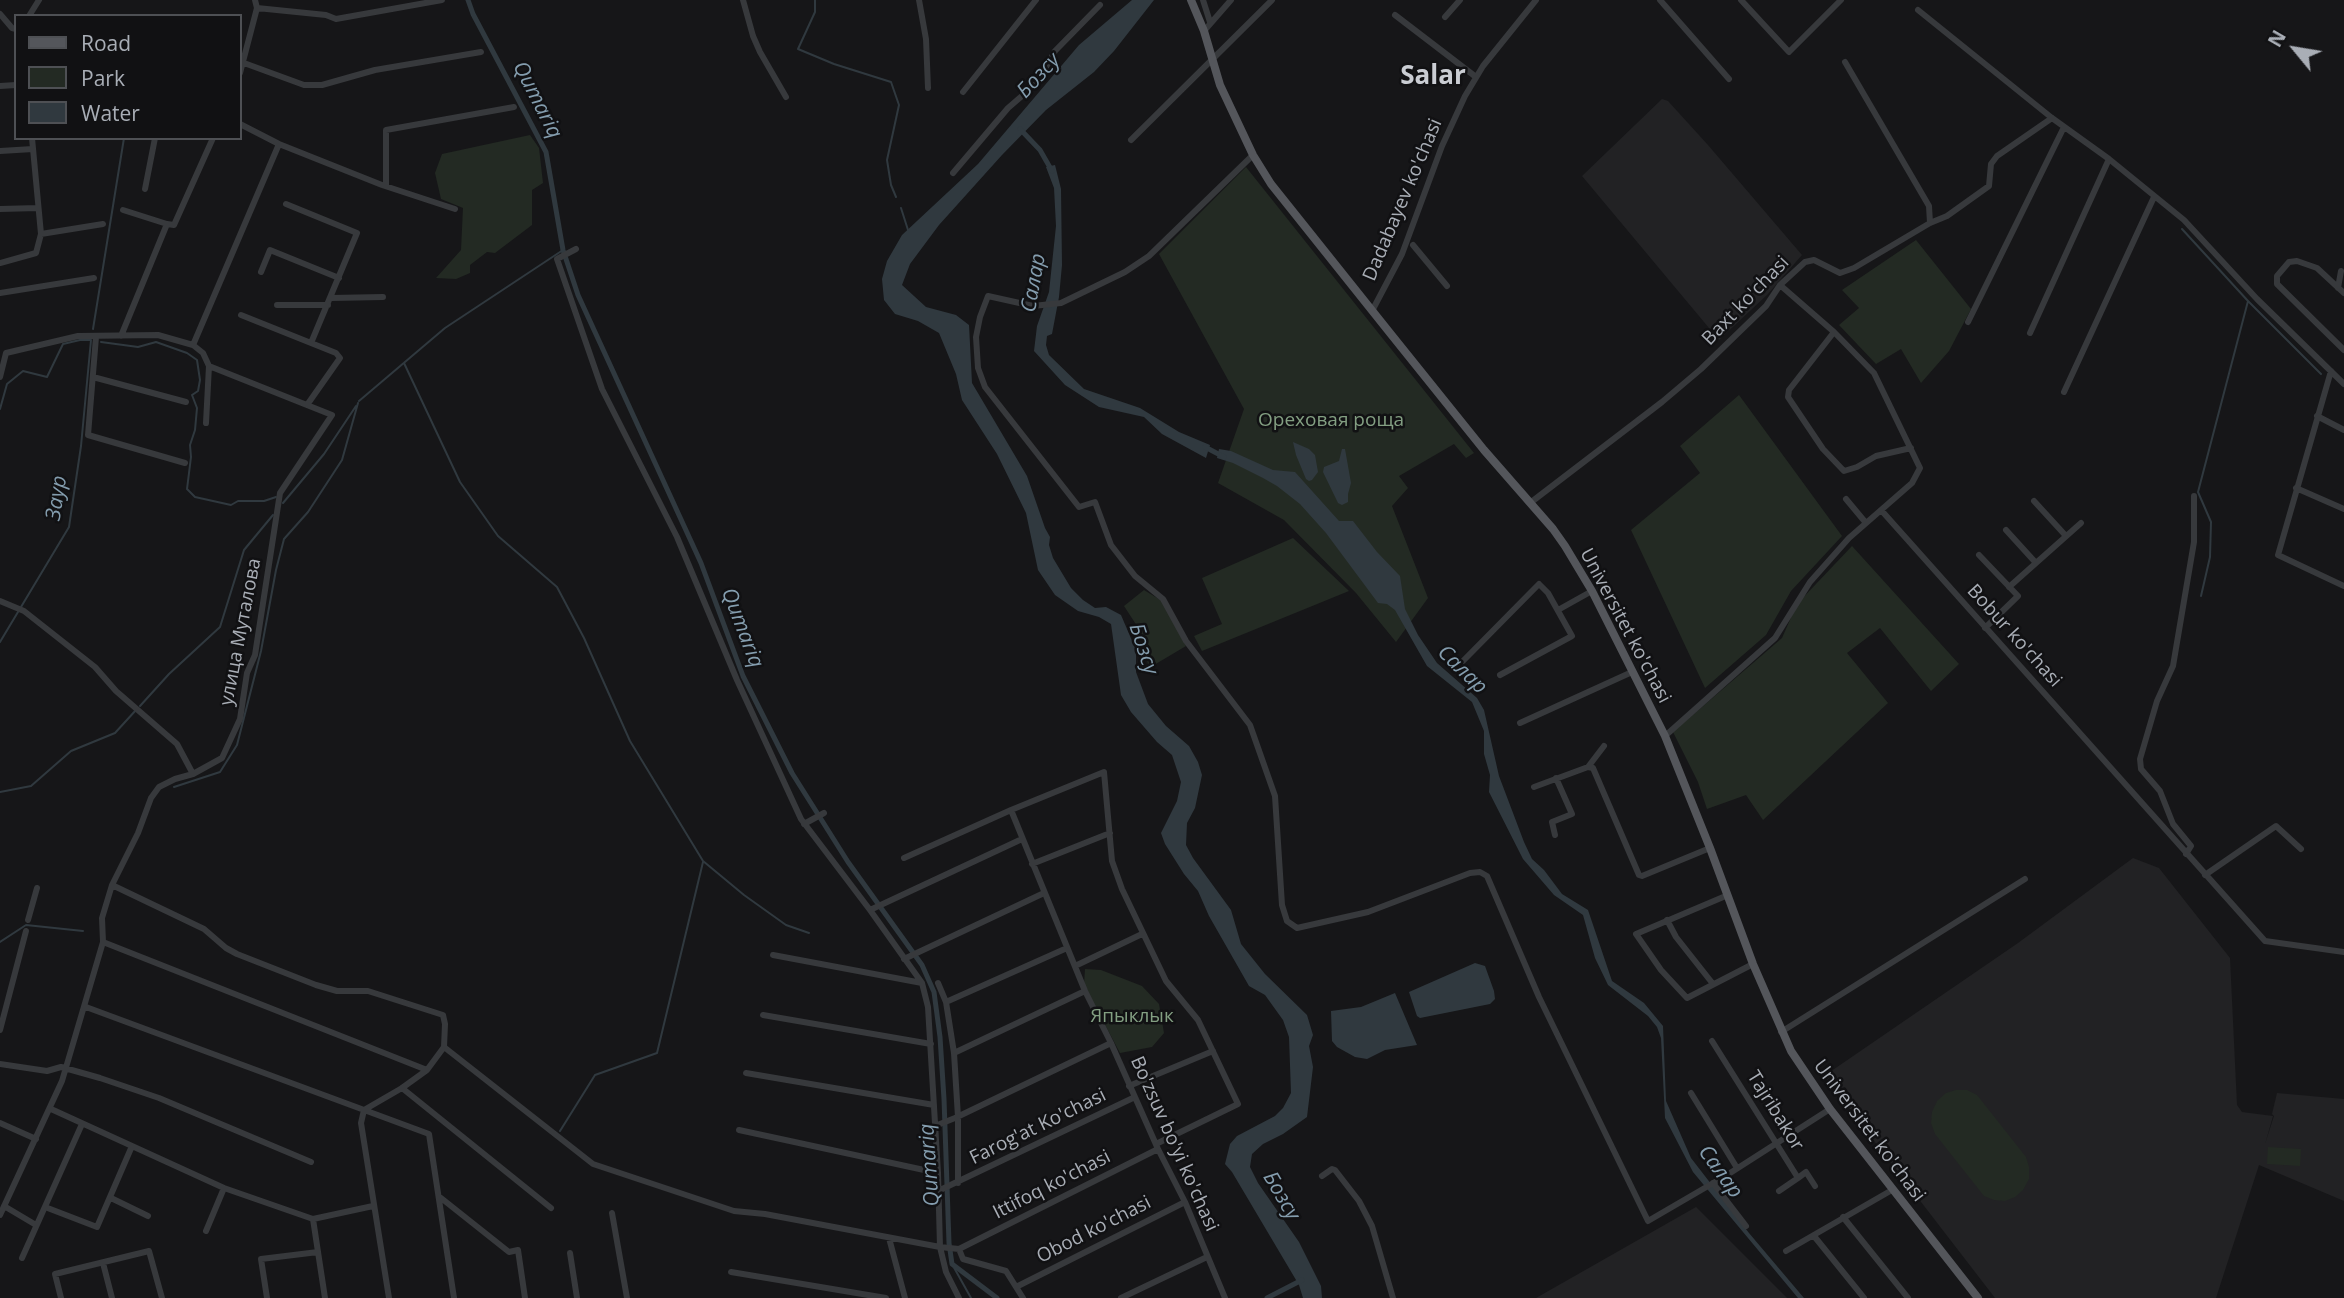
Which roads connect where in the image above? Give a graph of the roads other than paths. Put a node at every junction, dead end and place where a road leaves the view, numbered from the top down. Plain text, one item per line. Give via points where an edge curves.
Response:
1 (442, 0) edge
2 (743, 0) edge
3 (919, 0) edge
4 (1036, 0) edge
5 (1191, 0) edge
6 (1203, 0) edge
7 (1231, 0) edge
8 (1272, 0) edge
9 (1460, 0) edge
10 (1536, 0) edge
11 (1660, 0) edge
12 (1741, 0) edge
13 (1841, 0) edge
14 (256, 4) edge
15 (1100, 5) dead end
16 (1918, 10) dead end
17 (0, 15) edge
18 (1395, 15) dead end
19 (1445, 18) dead end
20 (1210, 22) junction
21 (14, 28) edge
22 (1204, 31) junction
23 (243, 48) edge
24 (481, 52) dead end
25 (1212, 58) junction
26 (1844, 62) dead end
27 (244, 63) junction
28 (242, 68) edge
29 (1476, 77) junction
30 (1730, 79) dead end
31 (928, 88) dead end
32 (963, 92) dead end
33 (786, 97) dead end
34 (514, 107) dead end
35 (2052, 118) junction
36 (242, 125) edge
37 (2064, 127) junction
38 (32, 140) edge
39 (155, 140) edge
40 (212, 140) edge
41 (1131, 140) dead end
42 (279, 144) junction
43 (33, 149) junction
44 (0, 151) edge
45 (1253, 155) junction
46 (2109, 159) junction
47 (953, 173) dead end
48 (386, 186) junction
49 (145, 188) dead end
50 (2154, 197) junction
51 (286, 204) dead end
52 (38, 208) junction
53 (0, 209) edge
54 (455, 209) dead end
55 (123, 210) dead end
56 (1930, 223) junction
57 (103, 224) dead end
58 (167, 224) junction
59 (41, 234) junction
60 (1413, 245) dead end
61 (576, 249) dead end
62 (0, 263) edge
63 (2341, 271) dead end
64 (261, 272) dead end
65 (94, 278) dead end
66 (339, 278) junction
67 (1780, 285) junction
68 (1447, 286) dead end
69 (2338, 288) junction
70 (0, 293) edge
71 (2344, 293) edge
72 (383, 296) dead end
73 (330, 302) junction
74 (277, 305) dead end
75 (1372, 311) junction
76 (242, 315) dead end
77 (1968, 322) dead end
78 (1835, 332) junction
79 (2030, 333) dead end
80 (121, 336) junction
81 (96, 337) junction
82 (311, 343) junction
83 (193, 345) junction
84 (2344, 350) edge
85 (209, 366) junction
86 (2330, 371) junction
87 (0, 377) edge
88 (93, 377) junction
89 (2344, 384) edge
90 (2064, 392) dead end
91 (186, 402) dead end
92 (307, 405) junction
93 (2317, 416) junction
94 (206, 424) dead end
95 (2344, 430) edge
96 (1911, 448) junction
97 (185, 463) dead end
98 (2296, 488) junction
99 (2194, 496) dead end
100 (1846, 499) dead end
101 (2034, 501) dead end
102 (1530, 503) junction
103 (2344, 509) edge
104 (1881, 510) junction
105 (1867, 523) junction
106 (2081, 523) dead end
107 (2006, 530) dead end
108 (2066, 536) junction
109 (1979, 555) dead end
110 (2036, 563) junction
111 (2344, 586) edge
112 (2009, 587) junction
113 (1592, 592) junction
114 (0, 601) edge
115 (1558, 610) junction
116 (1986, 628) junction
117 (1463, 662) dead end
118 (1632, 671) junction
119 (1500, 675) dead end
120 (1520, 723) dead end
121 (1665, 736) junction
122 (1604, 746) dead end
123 (1588, 767) junction
124 (193, 774) junction
125 (1556, 778) junction
126 (1534, 787) dead end
127 (1011, 810) junction
128 (824, 813) dead end
129 (807, 823) junction
130 (1110, 833) junction
131 (1555, 835) dead end
132 (1022, 839) junction
133 (1710, 848) junction
134 (2301, 849) dead end
135 (2186, 854) junction
136 (904, 858) dead end
137 (1032, 864) junction
138 (2205, 875) junction
139 (2025, 879) dead end
140 (112, 886) junction
141 (37, 888) dead end
142 (1044, 894) junction
143 (1728, 895) junction
144 (872, 909) junction
145 (28, 920) dead end
146 (1667, 920) junction
147 (26, 930) dead end
148 (1143, 934) junction
149 (103, 942) junction
150 (1067, 948) junction
151 (2344, 952) edge
152 (773, 956) dead end
153 (905, 958) junction
154 (1754, 964) junction
155 (1075, 966) junction
156 (922, 983) junction
157 (938, 983) dead end
158 (1713, 984) junction
159 (1085, 991) junction
160 (946, 1002) junction
161 (86, 1007) junction
162 (763, 1015) dead end
163 (0, 1030) edge
164 (1781, 1032) junction
165 (1712, 1041) dead end
166 (1111, 1043) junction
167 (931, 1044) junction
168 (444, 1047) junction
169 (1213, 1051) junction
170 (954, 1053) junction
171 (0, 1064) edge
172 (66, 1069) junction
173 (427, 1070) junction
174 (746, 1073) dead end
175 (1129, 1086) junction
176 (402, 1088) junction
177 (1692, 1093) dead end
178 (1135, 1097) junction
179 (934, 1105) junction
180 (51, 1109) junction
181 (1830, 1109) junction
182 (364, 1110) junction
183 (957, 1118) junction
184 (0, 1123) edge
185 (82, 1124) junction
186 (935, 1126) junction
187 (739, 1130) dead end
188 (36, 1139) junction
189 (1776, 1143) junction
190 (132, 1146) junction
191 (1157, 1147) junction
192 (311, 1162) dead end
193 (1737, 1168) junction
194 (938, 1173) junction
195 (1322, 1176) dead end
196 (1798, 1178) junction
197 (956, 1183) junction
198 (1713, 1183) junction
199 (1815, 1186) dead end
200 (224, 1188) junction
201 (1892, 1190) junction
202 (939, 1191) junction
203 (1779, 1191) dead end
204 (111, 1198) junction
205 (440, 1198) junction
206 (1185, 1202) junction
207 (4, 1206) junction
208 (373, 1206) junction
209 (45, 1207) junction
210 (551, 1208) dead end
211 (612, 1213) dead end
212 (0, 1215) edge
213 (148, 1216) dead end
214 (1843, 1217) junction
215 (313, 1219) junction
216 (36, 1225) junction
217 (1746, 1226) dead end
218 (206, 1231) dead end
219 (1814, 1236) junction
220 (889, 1238) junction
221 (942, 1247) junction
222 (956, 1249) junction
223 (1786, 1251) dead end
224 (318, 1252) junction
225 (570, 1253) dead end
226 (1208, 1257) junction
227 (22, 1258) dead end
228 (103, 1263) junction
229 (731, 1272) dead end
230 (1016, 1287) junction
231 (61, 1298) edge
232 (112, 1298) edge
233 (162, 1298) edge
234 (267, 1298) edge
235 (325, 1298) edge
236 (389, 1298) edge
237 (454, 1298) edge
238 (525, 1298) edge
239 (577, 1298) edge
240 (627, 1298) edge
241 (886, 1298) edge
242 (905, 1298) edge
243 (959, 1298) edge
244 (1023, 1298) edge
245 (1121, 1298) edge
246 (1225, 1298) edge
247 (1393, 1298) edge
248 (1864, 1298) edge
249 (1908, 1298) edge
250 (1978, 1298) edge

1 - 14 street via 337,19
2 - 33 street via 760,52
3 - 31 street
4 - 32 street
5 - 22 main road, Universitet ko'chasi
6 - 20 street
7 - 20 street
8 - 25 street
9 - 19 street
10 - 29 street, Dadabayev ko'chasi
11 - 30 street
12 - 13 street via 1789,52
14 - 23 street
15 - 47 street via 1055,51 1037,83 1008,108
16 - 35 street
17 - 21 street
18 - 29 street
20 - 22 street
22 - 25 main road, Universitet ko'chasi
23 - 27 street
24 - 27 street via 375,70 322,85 304,85
25 - 41 street
25 - 45 main road, Universitet ko'chasi
26 - 56 street via 1929,206
27 - 28 street
29 - 75 street, Dadabayev ko'chasi via 1453,122 1402,254
34 - 48 street via 386,130
35 - 37 street
35 - 56 street, Baxt ko'chasi via 1997,156 1991,164 1989,186
36 - 42 street
37 - 46 street
37 - 77 street
38 - 43 street
39 - 49 street
40 - 58 street via 174,225
42 - 48 street
42 - 83 street
43 - 44 street
43 - 52 street
45 - 75 main road, Universitet ko'chasi
45 - 198 street via 1149,256 1117,276 1061,303 1033,306 988,296 976,337 978,368 985,387 1079,507 1095,502 1111,545 1135,576 1163,599 1186,640 1250,725 1275,796 1282,905 1287,920 1297,928 1368,912 1470,873 1487,876 1539,997 1648,1221
46 - 50 street
46 - 79 street
48 - 54 street
50 - 86 street via 2185,220
50 - 90 street
51 - 66 street via 357,233
52 - 53 street
52 - 59 street
55 - 58 street
56 - 67 street, Baxt ko'chasi via 1854,268 1840,273 1808,260
57 - 59 street
58 - 80 street
59 - 62 street via 36,253
60 - 68 street
61 - 129 street via 556,259 603,389 677,537 737,680
63 - 69 street
64 - 66 street via 270,250
65 - 70 street
66 - 73 street
67 - 78 street
67 - 102 street, Baxt ko'chasi via 1766,306 1691,377
69 - 71 street
69 - 84 street via 2317,268 2293,261 2276,281
72 - 73 street
73 - 74 street
73 - 82 street
75 - 102 main road, Universitet ko'chasi
76 - 82 street
78 - 96 street via 1874,373
78 - 96 street via 1800,373 1788,397 1844,471 1876,456
80 - 81 street
80 - 83 street via 158,335
81 - 87 street via 78,336 6,353
81 - 88 street
82 - 92 street via 340,358
83 - 85 street
85 - 92 street
85 - 94 street
86 - 89 street
86 - 93 street
88 - 91 street
88 - 97 street via 88,435
92 - 124 street, улица Муталова via 332,415 280,493 255,655 247,673 240,719 222,758
93 - 95 street
93 - 98 street
96 - 104 street via 1920,468 1918,475
98 - 103 street
98 - 111 street via 2278,555
99 - 135 street via 2194,542 2173,666 2140,759 2141,769 2160,791 2173,824 2191,846
100 - 105 street
101 - 108 street
102 - 113 main road, Universitet ko'chasi via 1553,529
104 - 105 street
104 - 116 street, Bobur ko'chasi
105 - 121 street via 1810,582 1775,638
106 - 108 street
107 - 110 street
108 - 110 street
109 - 112 street
110 - 112 street
112 - 116 street via 2018,596
113 - 115 street
113 - 118 main road, Universitet ko'chasi
114 - 124 street via 24,611 95,667 177,744
115 - 117 street via 1539,584
115 - 119 street via 1572,636
116 - 135 street, Bobur ko'chasi
118 - 120 street
118 - 121 main road, Universitet ko'chasi
121 - 133 main road, Universitet ko'chasi
122 - 123 street
123 - 125 street
123 - 133 street via 1593,768 1639,875
124 - 140 street, улица Муталова via 159,787 151,798
125 - 126 street
125 - 131 street via 1572,814 1552,822
127 - 130 street via 1104,772
127 - 132 street, Bo'zsuv bo'yi ko'chasi
127 - 136 street
128 - 129 street
129 - 144 street
130 - 137 street
130 - 148 street via 1112,861
132 - 137 street, Bo'zsuv bo'yi ko'chasi
132 - 144 street
133 - 143 main road, Universitet ko'chasi
134 - 138 street via 2276,826
135 - 138 street, Bobur ko'chasi
137 - 142 street, Bo'zsuv bo'yi ko'chasi
138 - 151 street, Bobur ko'chasi via 2265,941
139 - 164 street
140 - 149 street, улица Муталова via 102,918
140 - 168 street via 204,929 237,954 316,985 337,991 369,991 441,1012
141 - 145 street
142 - 150 street, Bo'zsuv bo'yi ko'chasi
142 - 153 street
143 - 146 street
143 - 154 main road, Universitet ko'chasi
144 - 153 street
146 - 158 street
146 - 158 street via 1636,934 1661,970 1686,998
147 - 163 street
148 - 155 street
148 - 169 street via 1166,981 1198,1020
149 - 161 street, улица Муталова
149 - 173 street
150 - 155 street, Bo'zsuv bo'yi ko'chasi
150 - 160 street
152 - 156 street
153 - 156 street
154 - 158 street
154 - 164 main road, Universitet ko'chasi
155 - 159 street, Bo'zsuv bo'yi ko'chasi
156 - 167 street
157 - 160 street
159 - 166 street, Bo'zsuv bo'yi ko'chasi
159 - 170 street
160 - 170 street
161 - 172 street, улица Муталова
161 - 182 street
162 - 167 street
164 - 181 main road, Universitet ko'chasi
165 - 189 street, Tajribakor
166 - 175 street, Bo'zsuv bo'yi ko'chasi
166 - 183 street
167 - 179 street
168 - 173 street
168 - 220 street via 593,1164 734,1211
169 - 175 street
169 - 191 street, Ittifoq ko'chasi via 1238,1104
170 - 183 street
171 - 172 street
172 - 180 street, улица Муталова
172 - 192 street via 159,1098
173 - 176 street
174 - 179 street
175 - 178 street, Bo'zsuv bo'yi ko'chasi
176 - 182 street
176 - 210 street
177 - 193 street
178 - 191 street, Bo'zsuv bo'yi ko'chasi
178 - 197 street, Farog'at Ko'chasi
179 - 186 street
180 - 185 street
180 - 188 street, улица Муталова
181 - 189 street
181 - 201 main road, Universitet ko'chasi
182 - 205 street via 429,1134
182 - 208 street via 361,1123
183 - 186 street
183 - 197 street
184 - 188 street
185 - 190 street
185 - 209 street
186 - 194 street
187 - 194 street
188 - 207 street, улица Муталова
189 - 193 street
189 - 196 street, Tajribakor
190 - 200 street
190 - 204 street
191 - 206 street, Bo'zsuv bo'yi ko'chasi
191 - 222 street, Ittifoq ko'chasi
193 - 198 street
194 - 202 street
195 - 247 street via 1335,1170 1359,1201 1372,1226
196 - 199 street via 1805,1172
196 - 203 street, Tajribakor
197 - 202 street, Farog'at Ko'chasi
198 - 217 street
200 - 215 street
200 - 218 street
201 - 214 street
201 - 250 main road, Universitet ko'chasi
202 - 221 street
204 - 209 street via 97,1227
204 - 213 street
205 - 237 street
205 - 238 street via 509,1252 518,1250
206 - 226 street, Bo'zsuv bo'yi ko'chasi
206 - 230 street, Obod ko'chasi
207 - 212 street, улица Муталова
207 - 216 street
208 - 215 street
208 - 236 street
209 - 216 street
211 - 240 street
214 - 219 street
214 - 249 street
215 - 224 street
216 - 227 street
219 - 223 street
219 - 248 street
220 - 221 street
220 - 242 street
221 - 222 street
221 - 243 street via 946,1272
222 - 230 street via 963,1259 1006,1271
224 - 234 street via 261,1258
224 - 235 street
225 - 239 street
226 - 245 street
226 - 246 street, Bo'zsuv bo'yi ko'chasi
228 - 231 street via 55,1274
228 - 232 street
228 - 233 street via 149,1251
229 - 241 street
230 - 244 street

